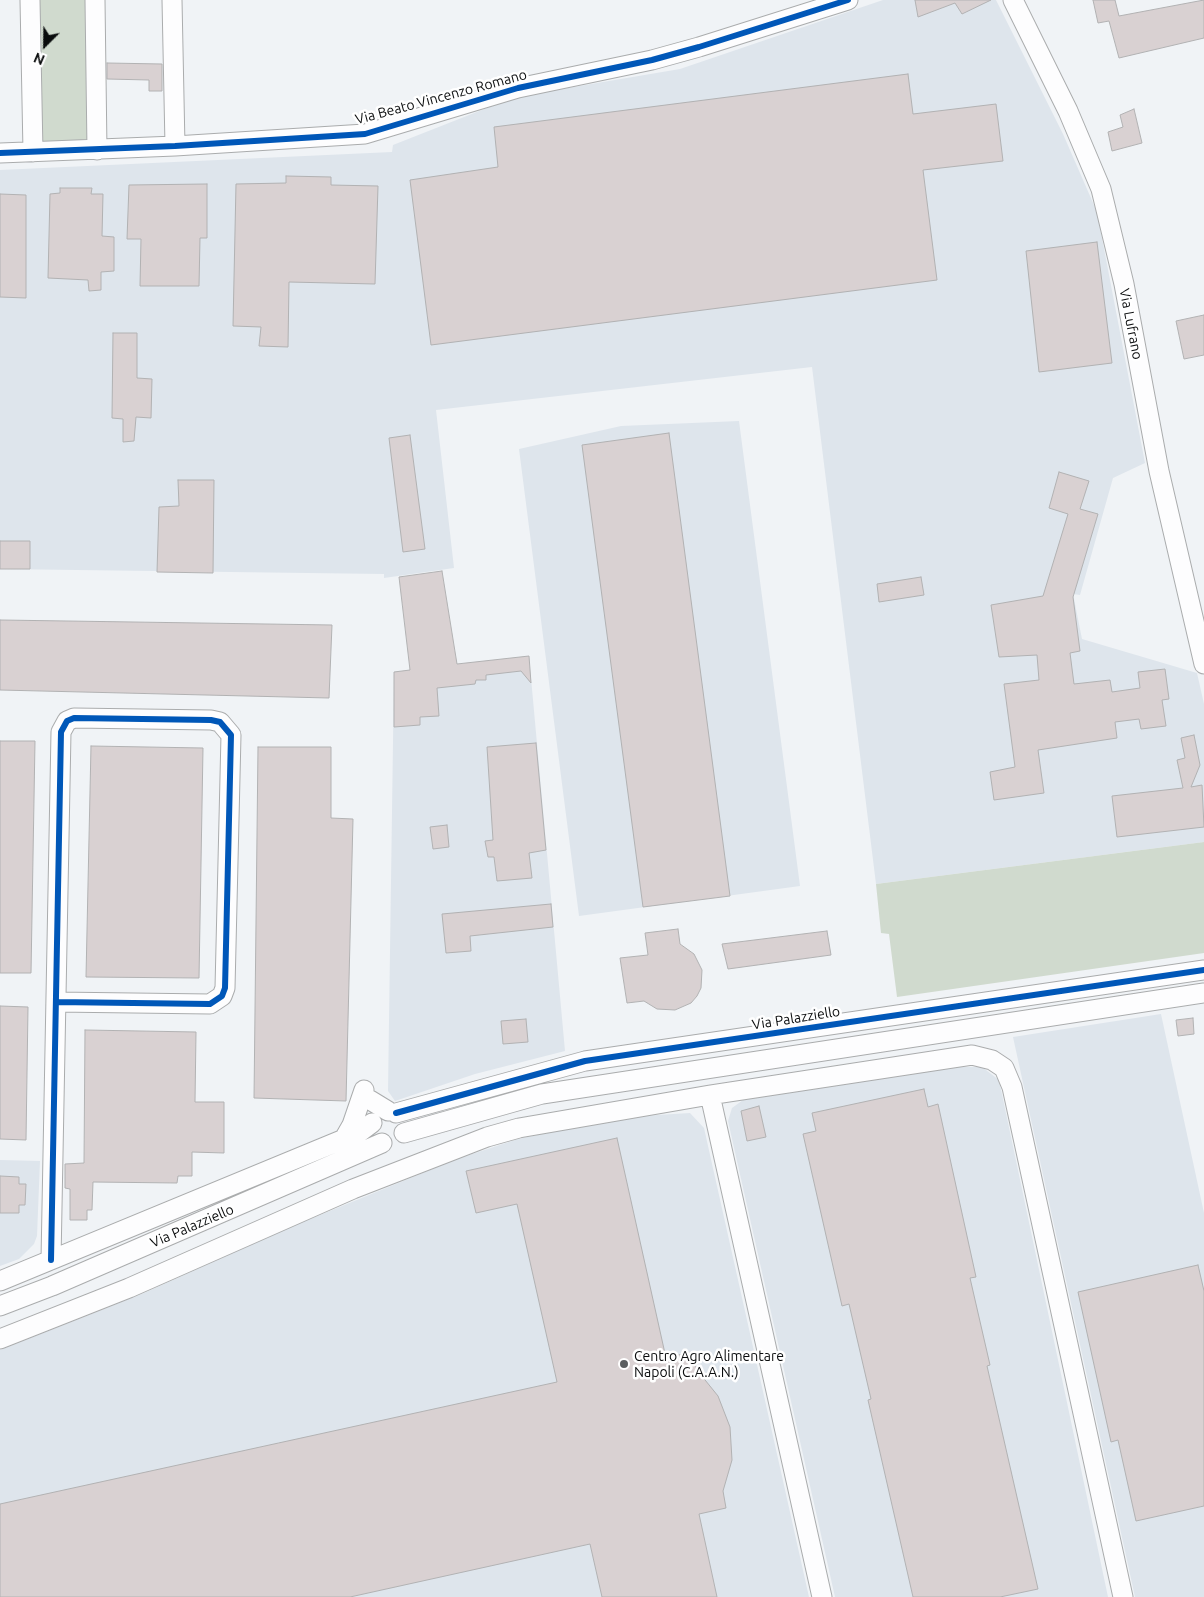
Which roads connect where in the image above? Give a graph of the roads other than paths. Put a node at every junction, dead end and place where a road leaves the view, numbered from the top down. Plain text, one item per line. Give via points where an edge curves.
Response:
1 (30, 0) edge
2 (96, 0) edge
3 (172, 0) edge
4 (848, 0) edge
5 (1013, 0) edge
6 (175, 146) junction
7 (98, 150) junction
8 (32, 152) junction
9 (0, 153) edge
10 (1204, 664) edge
11 (1204, 970) edge
12 (1204, 993) edge
13 (56, 1002) junction
14 (364, 1090) dead end
15 (710, 1095) junction
16 (383, 1115) junction
17 (404, 1133) junction
18 (344, 1139) junction
19 (382, 1143) junction
20 (51, 1260) junction
21 (0, 1281) edge
22 (0, 1306) edge
23 (0, 1339) edge
24 (822, 1597) edge
25 (1123, 1597) edge

1 - 8 street
2 - 7 street
3 - 6 street
4 - 6 street, Via Beato Vincenzo Romano via 699,47 518,88 365,134
5 - 10 street, Via Lufrano via 1068,111 1101,189 1124,284 1159,471
6 - 7 street, Via Beato Vincenzo Romano
7 - 8 street, Via Beato Vincenzo Romano
8 - 9 street, Via Beato Vincenzo Romano
11 - 16 street, Via Palazziello via 585,1061
12 - 17 street via 542,1094
13 - 13 street via 63,726 74,718 220,722 231,735 225,988 222,996 210,1004
13 - 20 street
14 - 18 street
15 - 23 street via 519,1128 487,1137 353,1189 129,1288
15 - 24 street
15 - 25 street via 972,1055 992,1060 1004,1068 1012,1087
16 - 17 street via 404,1122
16 - 18 street, Via Palazziello
16 - 19 street via 374,1135
17 - 19 street via 397,1141
18 - 20 street, Via Palazziello
19 - 22 street, Via Palazziello
20 - 21 street, Via Palazziello

